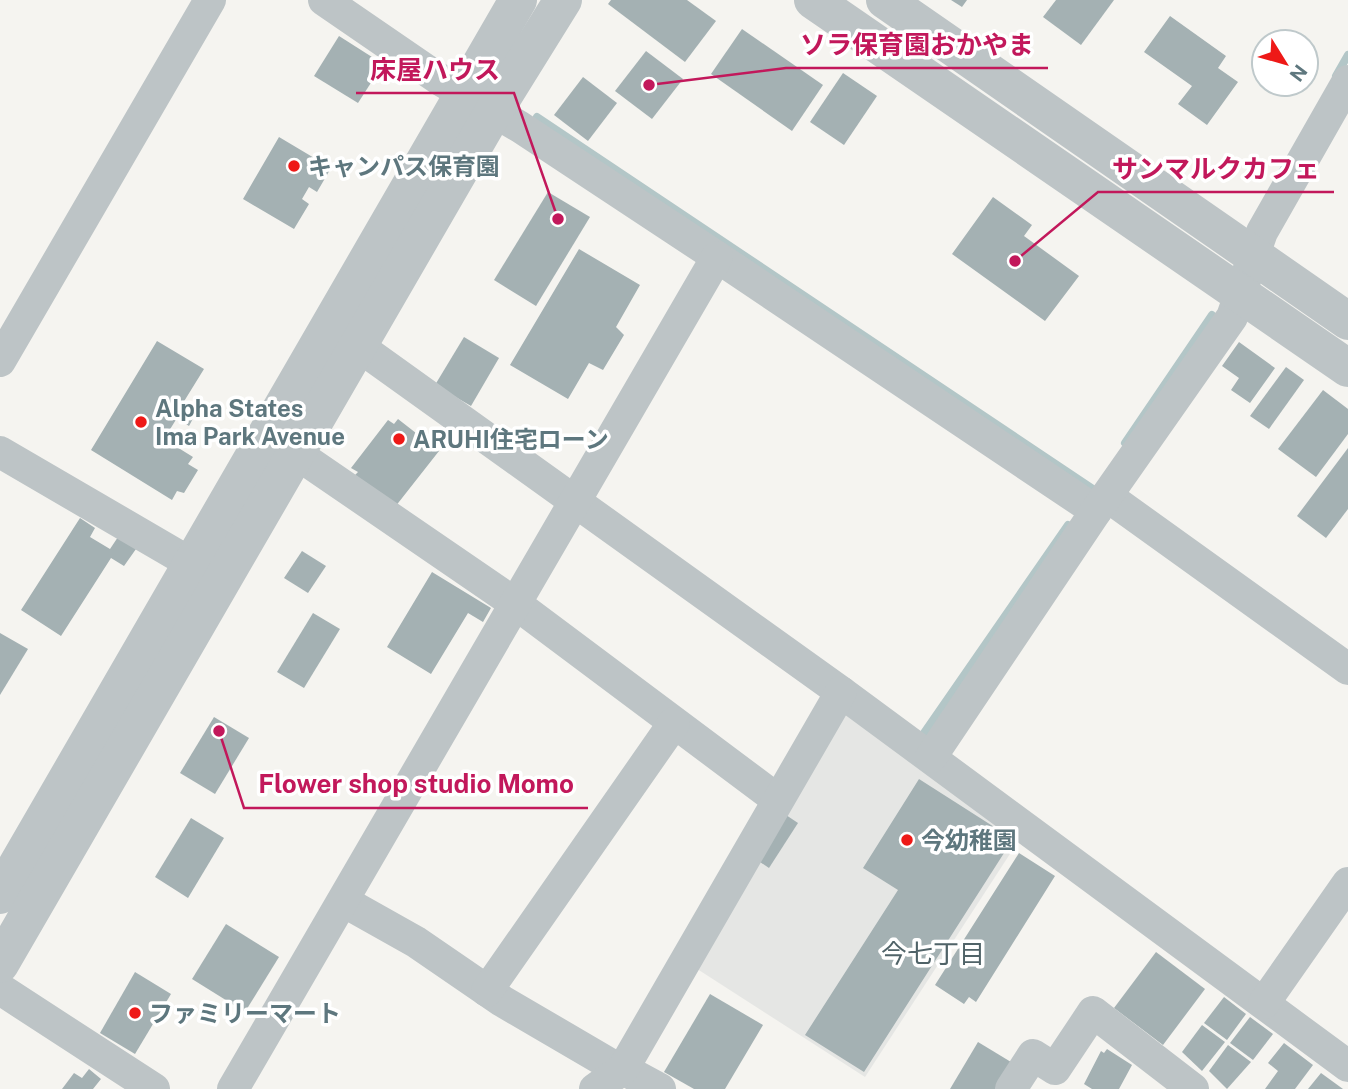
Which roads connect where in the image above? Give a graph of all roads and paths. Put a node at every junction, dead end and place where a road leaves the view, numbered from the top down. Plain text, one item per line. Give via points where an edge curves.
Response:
1 (210, 0) edge
2 (324, 0) edge
3 (518, 0) edge
4 (563, 0) edge
5 (813, 0) edge
6 (886, 0) edge
7 (1348, 81) edge
8 (479, 103) junction
9 (1253, 256) junction
10 (717, 257) junction
11 (1240, 292) junction
12 (1348, 321) edge
13 (345, 337) junction
14 (0, 361) edge
15 (1348, 368) edge
16 (0, 452) edge
17 (297, 454) junction
18 (576, 500) junction
19 (1092, 503) junction
20 (207, 573) junction
21 (516, 604) junction
22 (1348, 669) edge
23 (841, 692) junction
24 (674, 723) junction
25 (931, 757) junction
26 (778, 800) junction
27 (1348, 883) edge
28 (0, 895) edge
29 (343, 901) junction
30 (0, 964) edge
31 (0, 989) edge
32 (487, 991) junction
33 (1264, 1003) junction
34 (1348, 1066) edge
35 (611, 1076) edge
36 (154, 1089) edge
37 (233, 1089) edge
38 (660, 1089) edge
39 (1011, 1089) edge
40 (1193, 1089) edge

1 - 14 street
2 - 8 street
3 - 8 street
4 - 8 street
5 - 11 street
6 - 9 street
7 - 9 street via 1262,232
8 - 10 street
8 - 13 street
9 - 11 street
9 - 12 street
10 - 18 street
10 - 19 street
11 - 15 street
11 - 19 street via 1232,317
13 - 17 street
13 - 18 street
13 - 20 street
16 - 20 street
17 - 20 street
17 - 21 street
18 - 21 street
18 - 23 street
19 - 22 street
19 - 25 street
20 - 28 street
20 - 30 street
21 - 24 street
21 - 29 street
23 - 25 street
23 - 26 street
24 - 26 street
24 - 32 street
25 - 33 street
26 - 35 street
27 - 33 street
29 - 32 street via 416,942
29 - 37 street
31 - 36 street
32 - 35 street
33 - 34 street
35 - 38 street
39 - 40 street via 1033,1055 1055,1069 1093,1012

